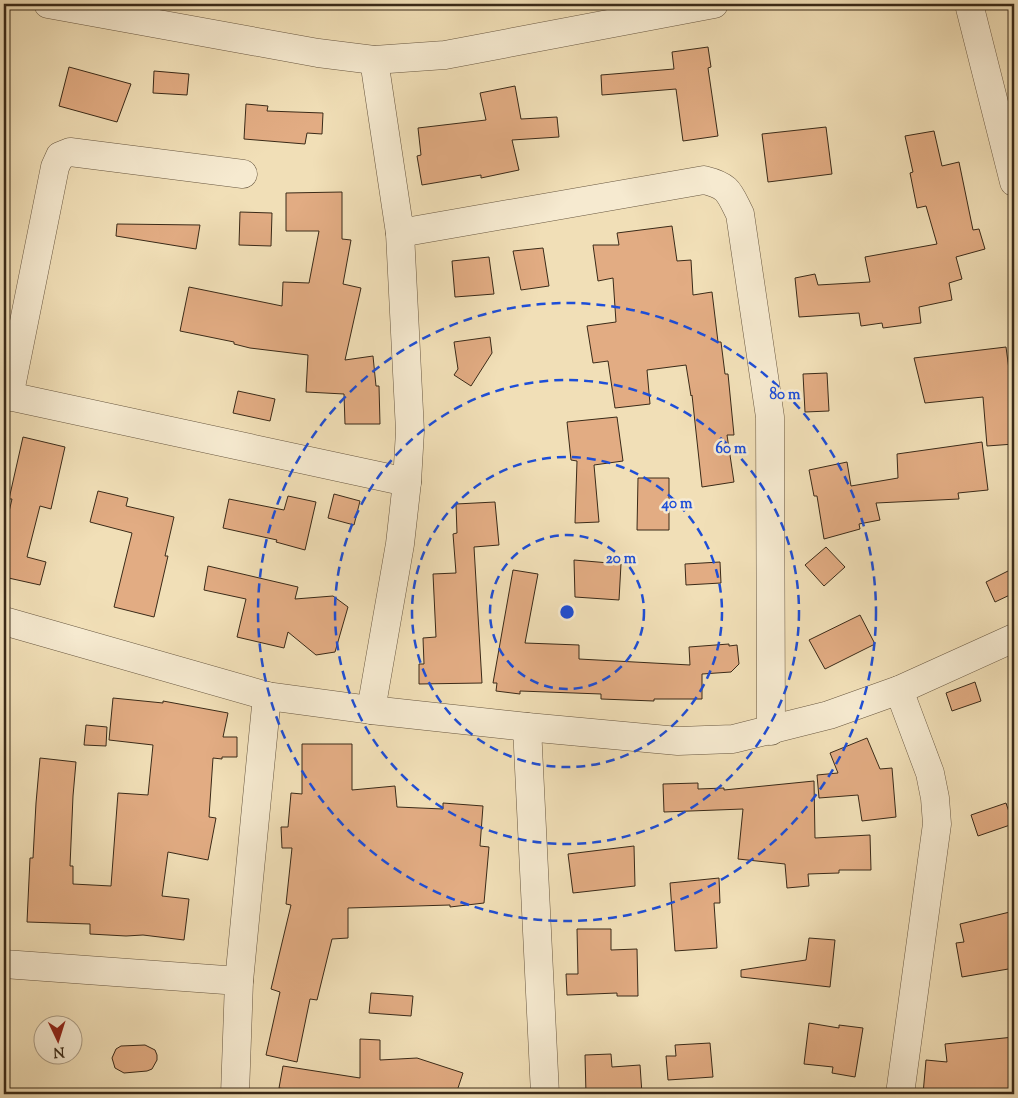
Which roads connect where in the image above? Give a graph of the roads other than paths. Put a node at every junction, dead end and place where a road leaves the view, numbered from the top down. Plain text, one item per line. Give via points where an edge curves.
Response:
1 (48, 4) edge
2 (708, 4) edge
3 (969, 4) edge
4 (374, 60) junction
5 (242, 174) dead end
6 (1014, 182) edge
7 (400, 233) junction
8 (7, 396) edge
9 (407, 482) junction
10 (4, 621) edge
11 (1014, 638) edge
12 (899, 690) junction
13 (267, 696) junction
14 (371, 710) junction
15 (527, 727) junction
16 (771, 730) junction
17 (4, 964) edge
18 (239, 980) junction
19 (235, 1094) edge
20 (545, 1094) edge
21 (900, 1094) edge

1 - 4 street via 318,54
2 - 4 street via 445,55
3 - 6 street
4 - 7 street
5 - 8 street via 70,152 60,156 55,167
7 - 9 street via 410,432
7 - 16 street via 704,180 720,184 730,194 740,214 770,417
8 - 9 street
9 - 14 street via 400,544
10 - 13 street
11 - 12 street
12 - 16 street via 829,715
12 - 21 street via 930,774 937,824
13 - 14 street
13 - 18 street
14 - 15 street
15 - 16 street via 678,741 733,739
15 - 20 street
17 - 18 street
18 - 19 street

